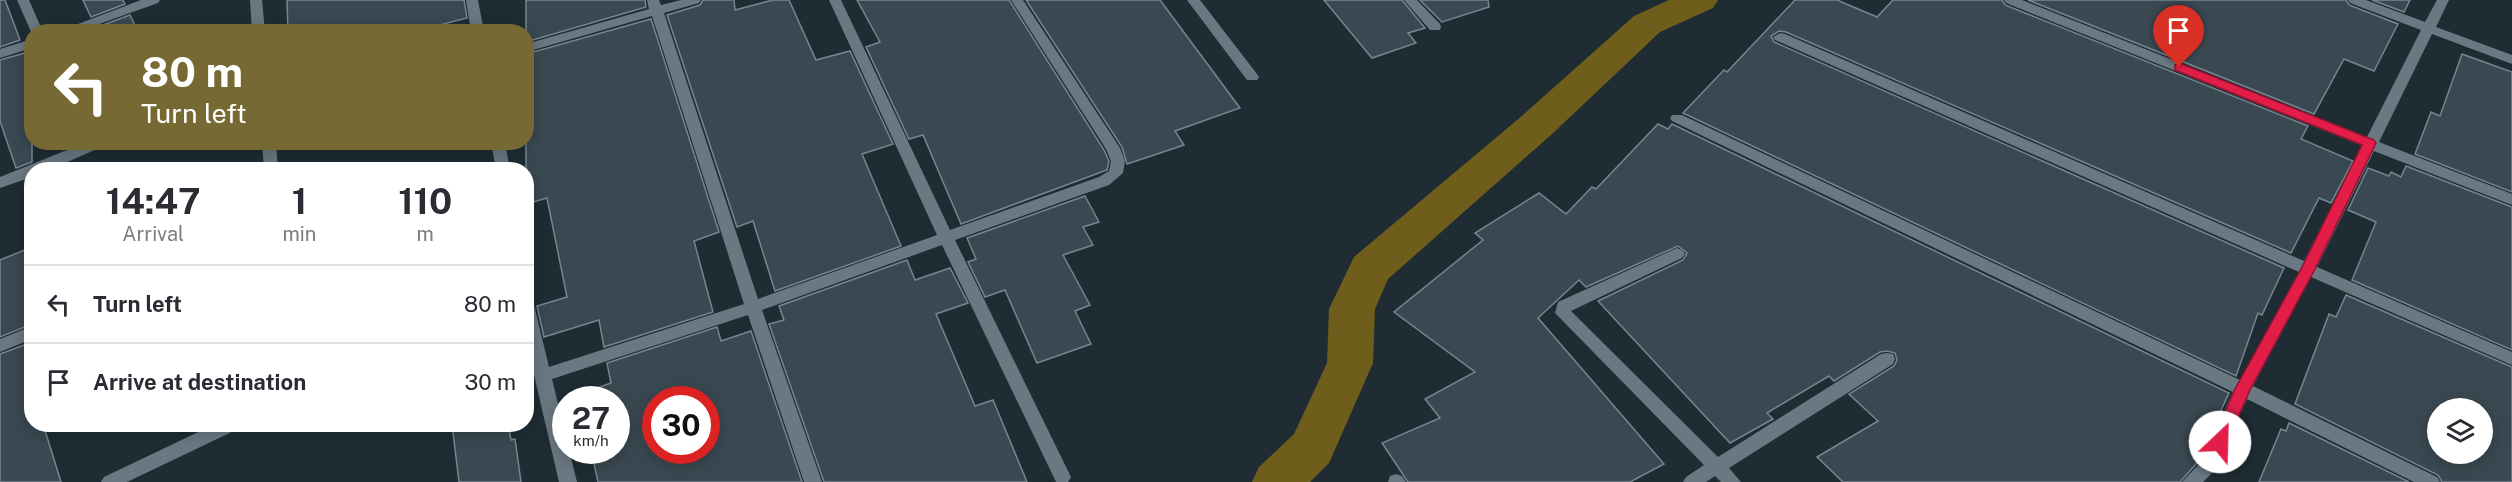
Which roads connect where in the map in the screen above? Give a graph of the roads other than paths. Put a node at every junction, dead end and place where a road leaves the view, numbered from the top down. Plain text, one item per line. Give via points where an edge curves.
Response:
1 (23, 0) edge
2 (154, 0) edge
3 (256, 0) edge
4 (472, 0) edge
5 (695, 0) edge
6 (835, 0) edge
7 (1017, 0) edge
8 (1193, 0) edge
9 (1410, 0) edge
10 (2010, 0) edge
11 (2354, 0) edge
12 (2443, 0) edge
13 (654, 5) edge
14 (34, 24) edge
15 (86, 24) edge
16 (259, 24) edge
17 (476, 24) edge
18 (1435, 27) dead end
19 (2427, 28) junction
20 (1780, 37) dead end
21 (24, 45) edge
22 (534, 45) edge
23 (0, 54) edge
24 (2512, 60) edge
25 (1252, 77) dead end
26 (1677, 118) dead end
27 (2370, 143) junction
28 (82, 150) edge
29 (52, 162) edge
30 (24, 174) edge
31 (0, 183) edge
32 (2512, 200) edge
33 (946, 238) junction
34 (1677, 254) dead end
35 (2308, 269) junction
36 (753, 307) junction
37 (24, 335) edge
38 (534, 341) edge
39 (0, 345) edge
40 (1887, 359) dead end
41 (2512, 359) edge
42 (542, 376) junction
43 (2243, 389) junction
44 (215, 432) edge
45 (1718, 468) junction
46 (1062, 477) dead end
47 (110, 482) edge
48 (568, 482) edge
49 (813, 482) edge
50 (1692, 482) edge
51 (1732, 482) edge
52 (2191, 482) edge
53 (2431, 482) edge

1 - 14 street
2 - 15 street
3 - 16 street
4 - 17 street
5 - 13 street
6 - 33 street
7 - 33 street via 1113,148 1118,161 1116,173 1104,181
8 - 25 street
9 - 18 street
10 - 27 street
11 - 19 street
12 - 19 street
13 - 22 street
13 - 36 street
19 - 24 street
19 - 27 street
20 - 35 street
21 - 23 street
26 - 43 street
27 - 32 street
27 - 35 street
28 - 29 street
30 - 31 street
33 - 36 street
33 - 46 street
34 - 45 street via 1564,306 1563,313
35 - 41 street
35 - 43 street
36 - 42 street
36 - 49 street
37 - 39 street
38 - 42 street
40 - 45 street
42 - 48 street
43 - 52 street via 2206,468
43 - 53 street
44 - 47 street
45 - 50 street
45 - 51 street

